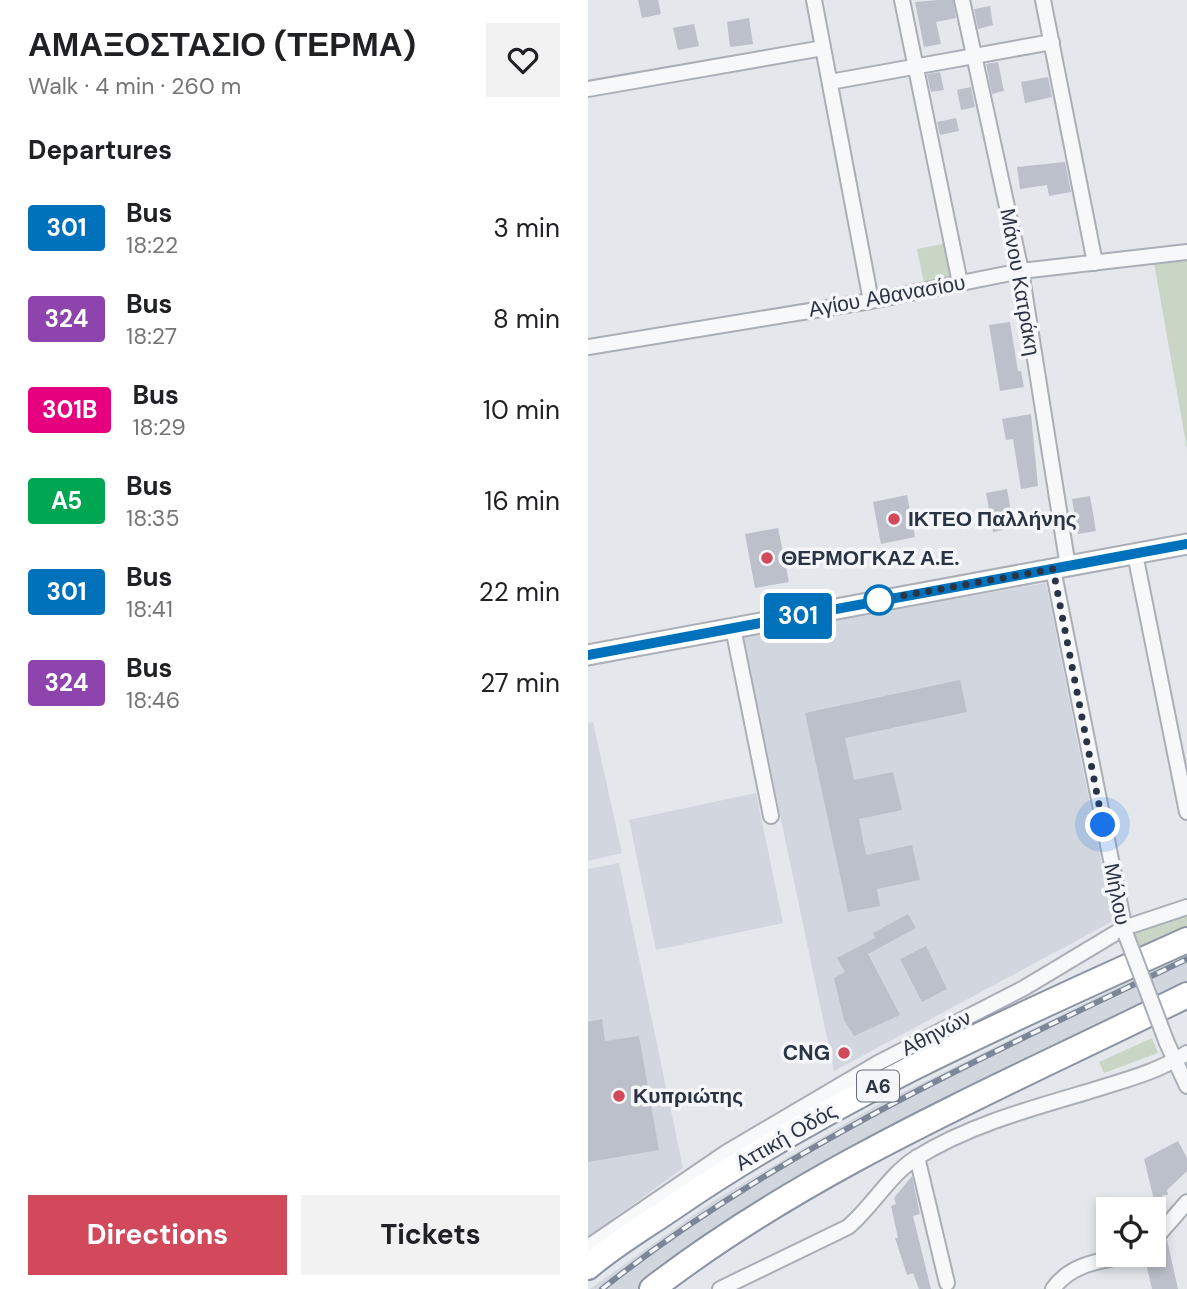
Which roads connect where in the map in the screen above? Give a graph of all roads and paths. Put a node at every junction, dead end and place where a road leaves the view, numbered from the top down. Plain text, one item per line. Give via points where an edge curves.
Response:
1 (814, 0) edge
2 (902, 0) edge
3 (962, 0) edge
4 (1043, 0) edge
5 (1052, 42) junction
6 (824, 48) junction
7 (974, 56) junction
8 (916, 68) junction
9 (830, 82) junction
10 (588, 89) edge
11 (1187, 252) edge
12 (1095, 263) junction
13 (1021, 271) junction
14 (960, 283) junction
15 (871, 301) junction
16 (588, 346) edge
17 (1187, 544) edge
18 (1135, 554) junction
19 (1060, 568) junction
20 (733, 628) junction
21 (588, 655) edge
22 (1187, 812) edge
23 (771, 816) dead end
24 (1187, 907) edge
25 (1125, 931) junction
26 (1187, 940) edge
27 (1187, 995) edge
28 (1181, 1057) edge
29 (1187, 1086) edge
30 (917, 1157) junction
31 (1187, 1202) edge
32 (1166, 1226) edge
33 (588, 1247) edge
34 (1096, 1263) edge
35 (588, 1267) edge
36 (947, 1283) dead end
37 (652, 1289) edge
38 (720, 1289) edge
39 (1053, 1289) edge

1 - 6 street
2 - 8 street
3 - 7 street, Μάνου Κατράκη
4 - 5 street
5 - 7 street
5 - 12 street
6 - 9 street
6 - 10 street
7 - 8 street
7 - 13 street, Μάνου Κατράκη
8 - 9 street
8 - 14 street
9 - 15 street
11 - 12 street, Αγίου Αθανασίου
12 - 13 street, Αγίου Αθανασίου
13 - 14 street, Αγίου Αθανασίου
13 - 19 street, Μάνου Κατράκη
14 - 15 street, Αγίου Αθανασίου
15 - 16 street, Αγίου Αθανασίου
17 - 18 street
18 - 19 street
18 - 22 street
19 - 20 street
19 - 25 street, Μήλου
20 - 21 street
20 - 23 street
24 - 25 street, Αθηνών
25 - 28 street, Μήλου, bridge via 1167,1043
25 - 33 street, Αθηνών via 794,1111
26 - 35 highway, Αττική Οδός / Α6 via 1025,1013 827,1113 722,1174
27 - 37 highway, Α6 via 956,1106 830,1173
28 - 29 street, Μήλου
28 - 30 street via 1128,1080 1017,1113
30 - 36 street
30 - 38 street via 848,1227
31 - 32 street
34 - 39 street via 1066,1273

